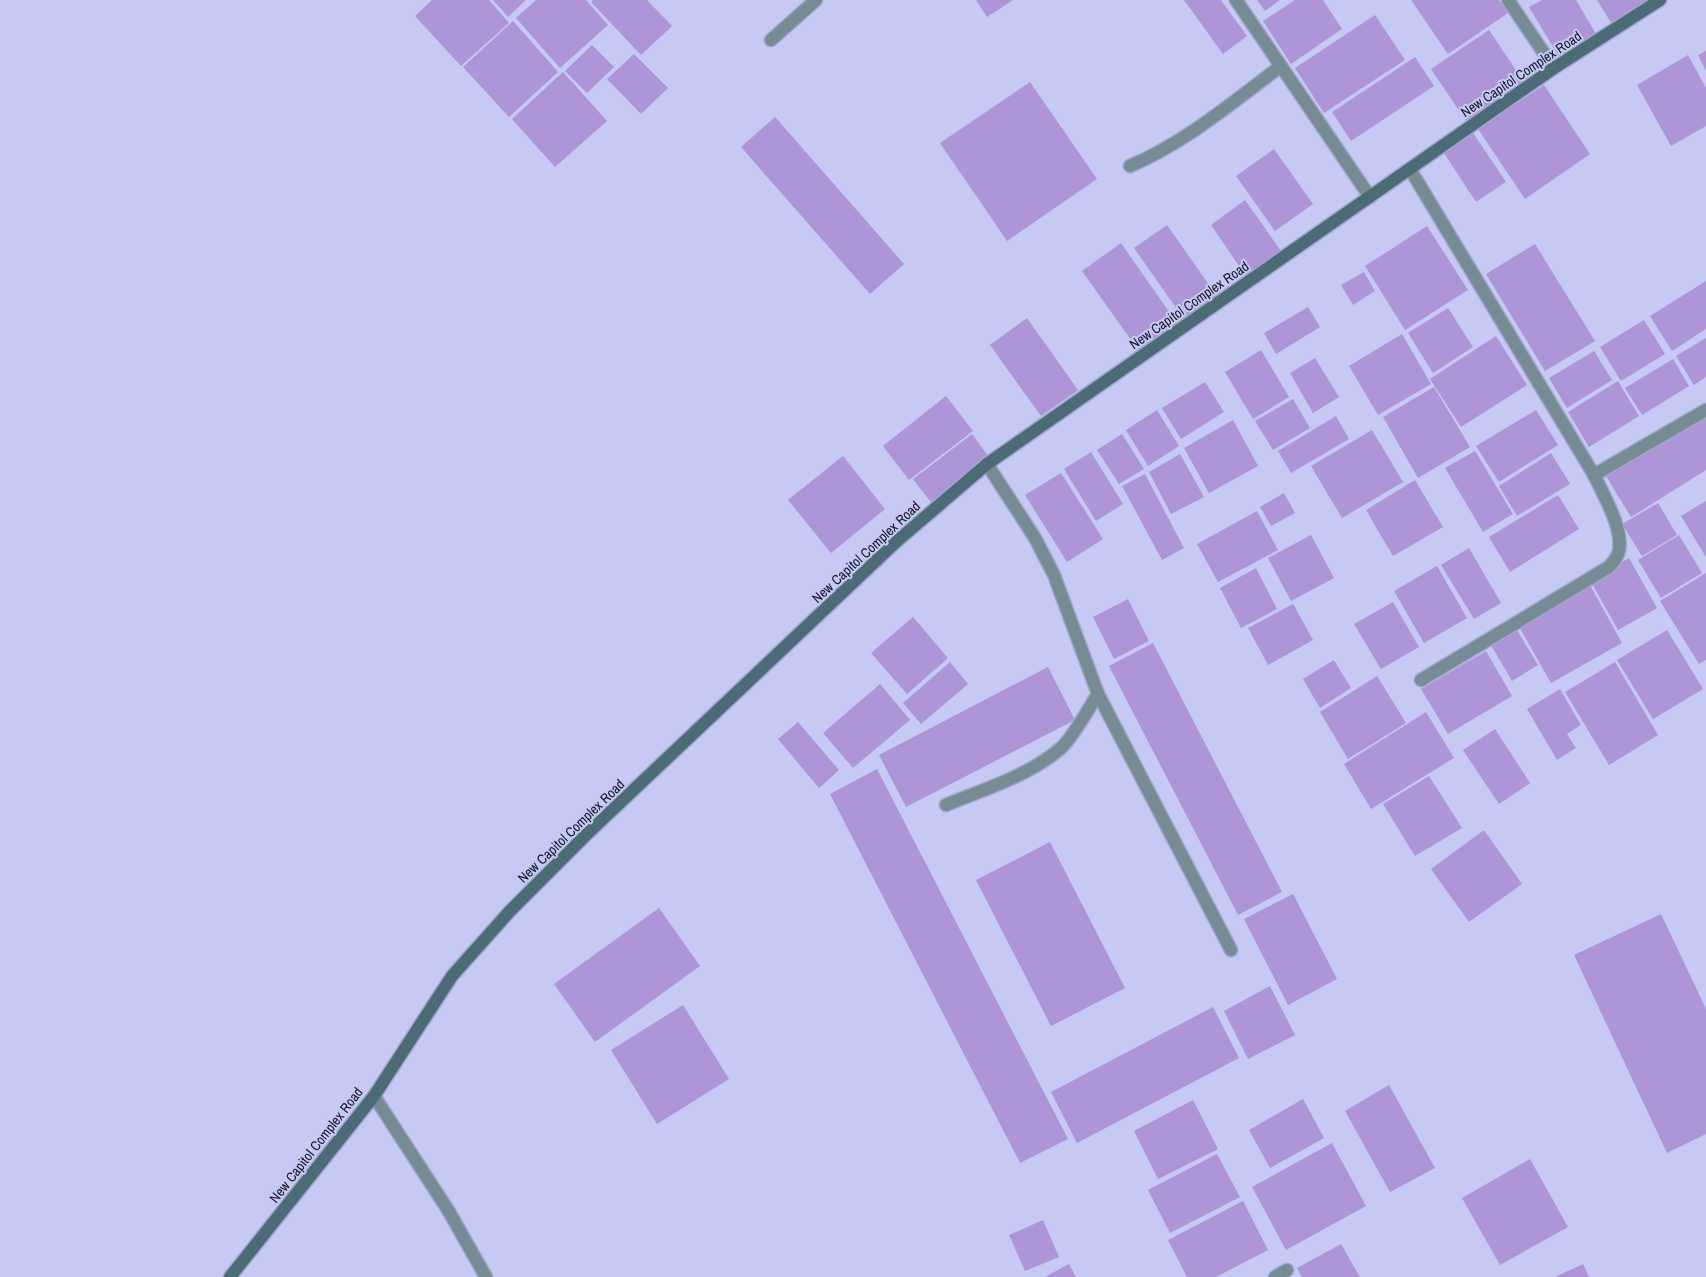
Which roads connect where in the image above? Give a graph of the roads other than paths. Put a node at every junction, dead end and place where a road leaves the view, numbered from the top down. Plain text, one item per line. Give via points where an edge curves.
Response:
1 (816, 0) edge
2 (1236, 0) edge
3 (1508, 0) edge
4 (1660, 0) edge
5 (771, 40) dead end
6 (1281, 66) junction
7 (1554, 68) junction
8 (1130, 166) dead end
9 (1410, 169) junction
10 (1370, 197) junction
11 (1706, 410) edge
12 (987, 464) junction
13 (1594, 475) junction
14 (1421, 680) dead end
15 (1098, 694) junction
16 (946, 805) dead end
17 (1231, 950) dead end
18 (374, 1096) junction
19 (230, 1277) edge
20 (486, 1277) edge

1 - 5 street
2 - 6 street
3 - 7 street
4 - 7 main road, New Capitol Complex Road
6 - 8 street via 1206,122
6 - 10 street
7 - 9 main road, New Capitol Complex Road
9 - 10 main road, New Capitol Complex Road
9 - 13 street
10 - 12 main road, New Capitol Complex Road
11 - 13 street
12 - 15 street via 1036,538 1054,575
12 - 18 main road, New Capitol Complex Road via 897,541 588,833 510,912 452,976
13 - 14 street via 1615,518 1619,538 1618,554 1609,567
15 - 16 street via 1062,747 1032,769
15 - 17 street
18 - 19 main road, New Capitol Complex Road
18 - 20 street via 448,1210

